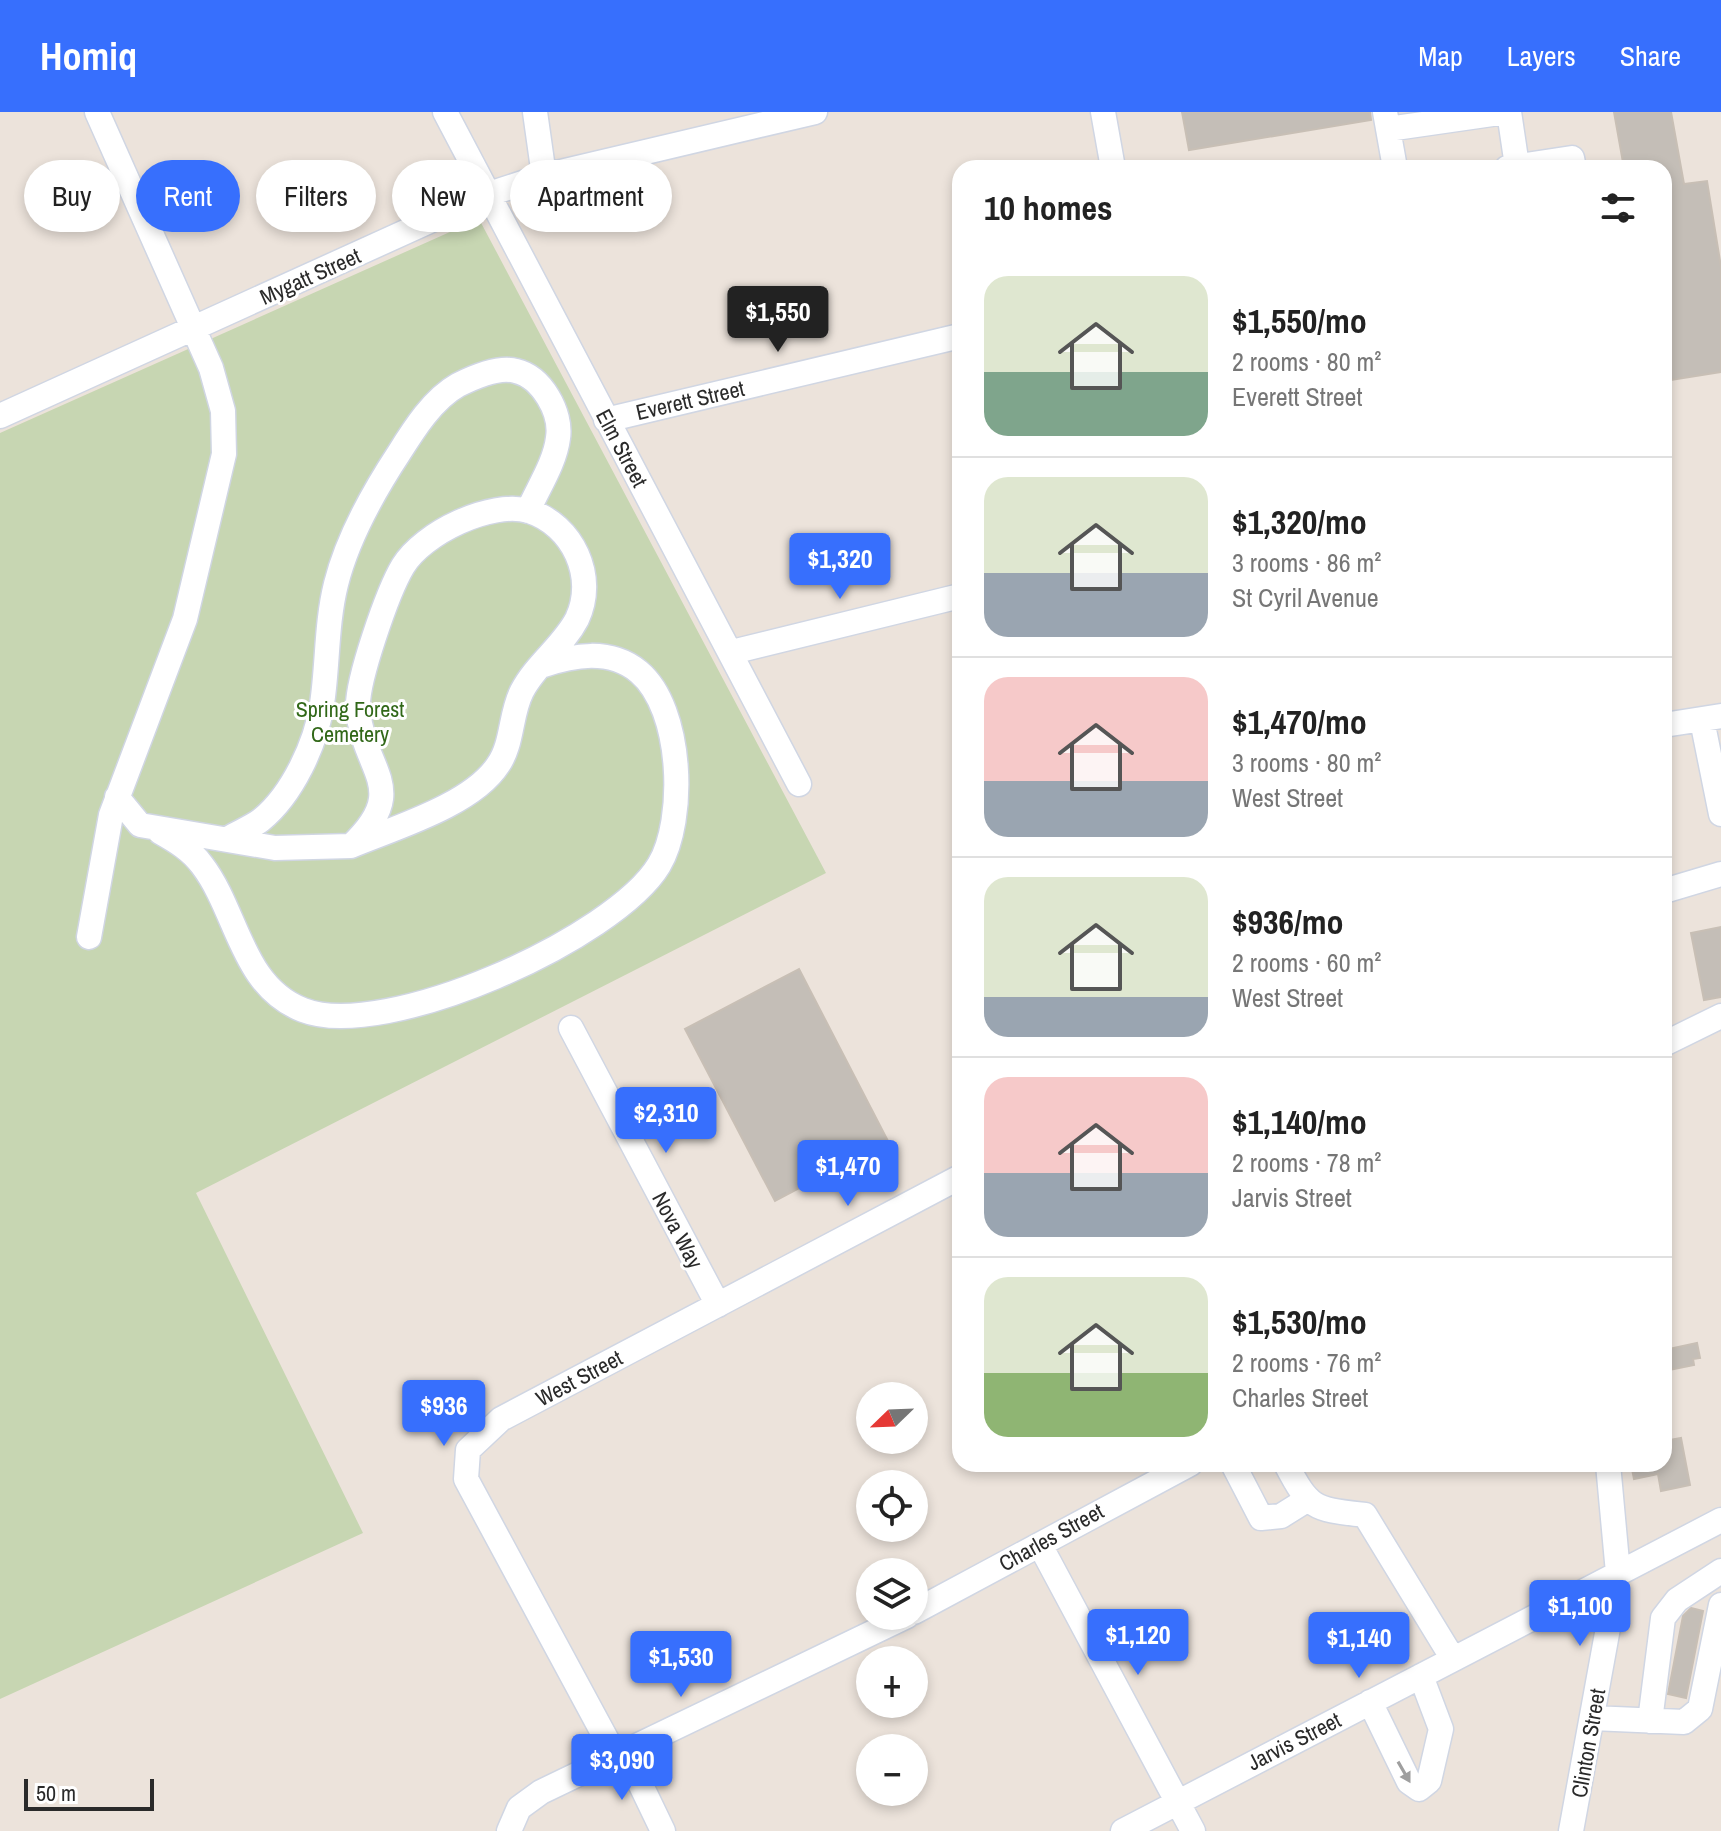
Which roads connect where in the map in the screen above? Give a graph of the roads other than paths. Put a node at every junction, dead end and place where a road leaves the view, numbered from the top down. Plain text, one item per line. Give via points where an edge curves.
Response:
1 (97, 112) edge
2 (445, 112) edge
3 (535, 112) edge
4 (1103, 112) edge
5 (1507, 112) edge
6 (805, 113) edge
7 (1386, 121) edge
8 (471, 160) edge
9 (542, 160) edge
10 (610, 160) edge
11 (1112, 160) edge
12 (1393, 160) edge
13 (1511, 160) edge
14 (494, 204) edge
15 (406, 232) edge
16 (195, 328) junction
17 (952, 338) edge
18 (0, 416) edge
19 (606, 420) junction
20 (528, 511) junction
21 (952, 598) edge
22 (732, 652) junction
23 (539, 667) junction
24 (1711, 718) edge
25 (1672, 724) edge
26 (799, 784) dead end
27 (117, 797) junction
28 (1721, 814) edge
29 (145, 826) junction
30 (229, 838) junction
31 (106, 841) junction
32 (351, 846) junction
33 (1721, 874) edge
34 (1672, 889) edge
35 (89, 937) dead end
36 (1721, 1016) edge
37 (571, 1028) dead end
38 (1672, 1040) edge
39 (952, 1181) edge
40 (718, 1305) junction
41 (1175, 1472) edge
42 (1237, 1472) edge
43 (1290, 1472) edge
44 (1609, 1472) edge
45 (1305, 1501) junction
46 (1720, 1524) edge
47 (1040, 1545) junction
48 (1721, 1571) edge
49 (1618, 1573) junction
50 (928, 1605) edge
51 (1721, 1605) edge
52 (878, 1630) edge
53 (1453, 1659) junction
54 (1421, 1676) junction
55 (1370, 1702) junction
56 (1592, 1718) junction
57 (1650, 1721) junction
58 (621, 1754) junction
59 (1178, 1802) junction
60 (509, 1831) edge
61 (663, 1831) edge
62 (1123, 1831) edge
63 (1193, 1831) edge
64 (1571, 1831) edge

1 - 16 street
2 - 8 street, Elm Street
3 - 9 street
4 - 11 street
5 - 7 street
5 - 13 street
6 - 10 street, Mygatt Street
7 - 12 street
14 - 19 street, Elm Street
15 - 16 street, Mygatt Street
16 - 18 street, Mygatt Street
16 - 27 street via 223,411 224,454 185,619
17 - 19 street, Everett Street
19 - 22 street, Elm Street
20 - 23 street via 565,534 584,575 578,616
20 - 30 street via 559,436 552,404 532,378 516,370 480,375 456,386 417,425 396,457 343,562 327,634 323,703 294,779 260,821
20 - 32 street via 446,526 419,545 403,565 358,695 363,733 382,790 380,810
21 - 22 street
22 - 26 street, Elm Street
23 - 29 street via 567,657 603,656 646,680 666,720 673,752 676,825 658,867 625,904 576,937 464,989 407,1008 359,1015 329,1015 296,1006 264,981 252,964 202,864 185,846
23 - 32 street via 522,691 503,755 487,778 437,809
24 - 25 street
24 - 28 street
27 - 29 street
27 - 31 street
29 - 30 street
29 - 31 street
30 - 32 street via 275,848
31 - 35 street
33 - 34 street
36 - 38 street
37 - 40 street, Nova Way
39 - 40 street, West Street
40 - 58 street, West Street via 501,1419 468,1450 466,1479
41 - 47 street, Charles Street
42 - 45 street via 1261,1518 1281,1516
43 - 45 street
44 - 49 street, Clinton Street
45 - 53 street via 1330,1511 1365,1515
46 - 49 street, Jarvis Street
47 - 50 street, Charles Street
47 - 59 street
48 - 57 street via 1677,1600 1663,1618
49 - 53 street, Jarvis Street
49 - 56 street, Clinton Street
51 - 57 street via 1700,1709 1684,1722
52 - 58 street
53 - 54 street, Jarvis Street
54 - 55 street, Jarvis Street
55 -> 54 street via 1409,1782 1419,1789 1429,1781 1441,1729
55 - 59 street, Jarvis Street
56 - 57 street
56 - 64 street, Clinton Street
58 - 60 street via 541,1792 519,1808
58 - 61 street, West Street
59 - 62 street, Jarvis Street
59 - 63 street

